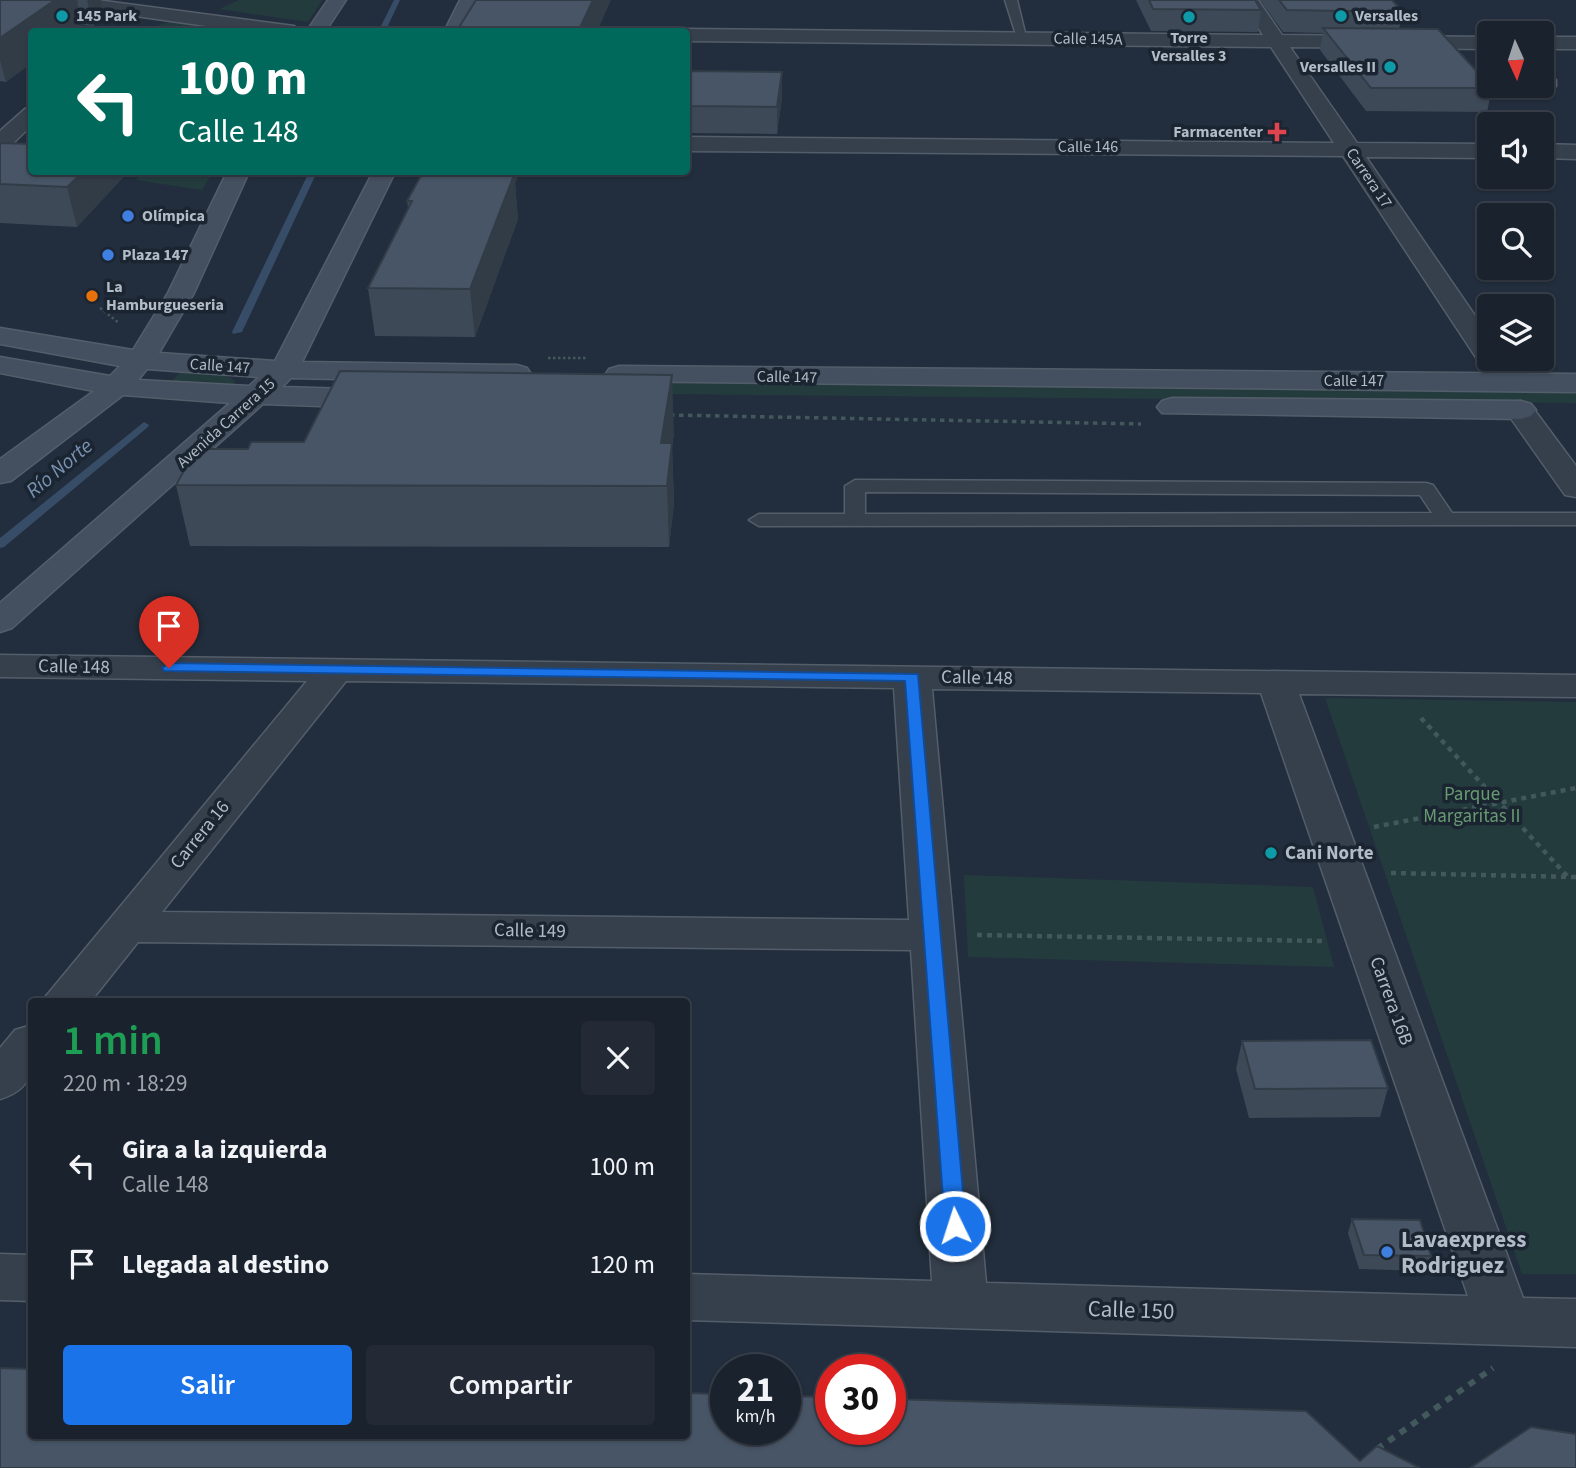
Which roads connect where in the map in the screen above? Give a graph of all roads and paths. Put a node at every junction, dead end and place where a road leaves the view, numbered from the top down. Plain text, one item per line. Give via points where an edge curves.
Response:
1 (57, 0) edge
2 (337, 0) edge
3 (469, 0) edge
4 (1011, 0) edge
5 (1250, 0) edge
6 (143, 11) junction
7 (125, 27) dead end
8 (265, 28) edge
9 (318, 28) edge
10 (455, 28) edge
11 (690, 35) edge
12 (1023, 38) junction
13 (1277, 41) junction
14 (1477, 43) edge
15 (1554, 43) edge
16 (1576, 44) edge
17 (28, 117) edge
18 (0, 143) edge
19 (690, 144) edge
20 (1350, 150) junction
21 (1477, 151) edge
22 (1554, 151) edge
23 (1576, 152) edge
24 (237, 175) edge
25 (382, 175) edge
26 (0, 336) edge
27 (1477, 338) edge
28 (141, 360) junction
29 (0, 365) edge
30 (284, 370) junction
31 (1499, 371) edge
32 (543, 374) edge
33 (585, 374) edge
34 (1576, 383) edge
35 (116, 386) junction
36 (1514, 396) junction
37 (257, 397) junction
38 (526, 400) edge
39 (610, 401) edge
40 (1576, 410) edge
41 (667, 415) edge
42 (1152, 424) dead end
43 (0, 474) edge
44 (1183, 488) junction
45 (1576, 488) edge
46 (855, 519) junction
47 (1193, 519) junction
48 (1446, 519) junction
49 (1576, 519) edge
50 (759, 520) dead end
51 (0, 621) edge
52 (0, 666) edge
53 (336, 670) junction
54 (912, 677) junction
55 (1276, 682) junction
56 (1389, 683) junction
57 (1576, 686) edge
58 (1576, 788) edge
59 (1500, 803) junction
60 (1338, 854) junction
61 (1568, 877) junction
62 (1576, 877) edge
63 (125, 927) junction
64 (934, 935) junction
65 (1369, 942) junction
66 (67, 998) edge
67 (28, 1047) edge
68 (0, 1081) edge
69 (0, 1277) edge
70 (28, 1278) edge
71 (690, 1297) edge
72 (961, 1305) junction
73 (1504, 1321) junction
74 (1576, 1323) edge
75 (1373, 1452) edge

1 - 6 street
2 - 9 main road
3 - 10 main road
4 - 12 lane
5 - 13 street, Carrera 17
6 - 7 street
6 - 8 street
11 - 12 street, Calle 145A
12 - 13 street, Calle 145A
13 - 14 street, Calle 145A
13 - 20 street, Carrera 17
15 - 16 street
17 - 18 street
19 - 20 street, Calle 146
20 - 21 street, Calle 146
20 - 27 street, Carrera 17
22 - 23 street
24 - 28 main road
25 - 30 main road, Avenida Carrera 15
26 - 28 main road, Calle 147
28 - 30 main road, Calle 147
28 - 35 main road
29 - 35 main road, Calle 147
30 - 32 main road, Calle 147
30 - 37 main road, Avenida Carrera 15
31 - 36 street, Carrera 17
33 - 36 main road, Calle 147
34 - 36 main road, Calle 147
35 - 37 main road, Calle 147
35 - 43 main road
36 - 39 main road, Calle 147
36 - 40 main road, Calle 147
36 - 45 street, Carrera 17
37 - 38 main road, Calle 147
37 - 51 main road, Avenida Carrera 15
41 - 42 path
44 - 46 lane via 855,486
44 - 47 lane
44 - 48 lane via 1426,489
46 - 47 lane
46 - 50 lane
47 - 48 lane
48 - 49 lane
52 - 53 street, Calle 148
53 - 54 street, Calle 148
53 - 63 street, Carrera 16
54 - 55 street, Calle 148
54 - 64 street
55 - 56 street, Calle 148
55 - 60 street, Carrera 16B
56 - 57 street, Calle 148
56 - 59 path
58 - 59 path
59 - 60 path
59 - 61 path
60 - 61 path
60 - 65 street, Carrera 16B
61 - 62 path
63 - 64 street, Calle 149
63 - 66 street, Carrera 16
64 - 65 path
64 - 72 street
65 - 73 street, Carrera 16B
67 - 68 street
69 - 70 street
71 - 72 street, Calle 150
72 - 73 street, Calle 150
73 - 74 street, Calle 150
73 - 75 path via 1493,1355 1496,1366

